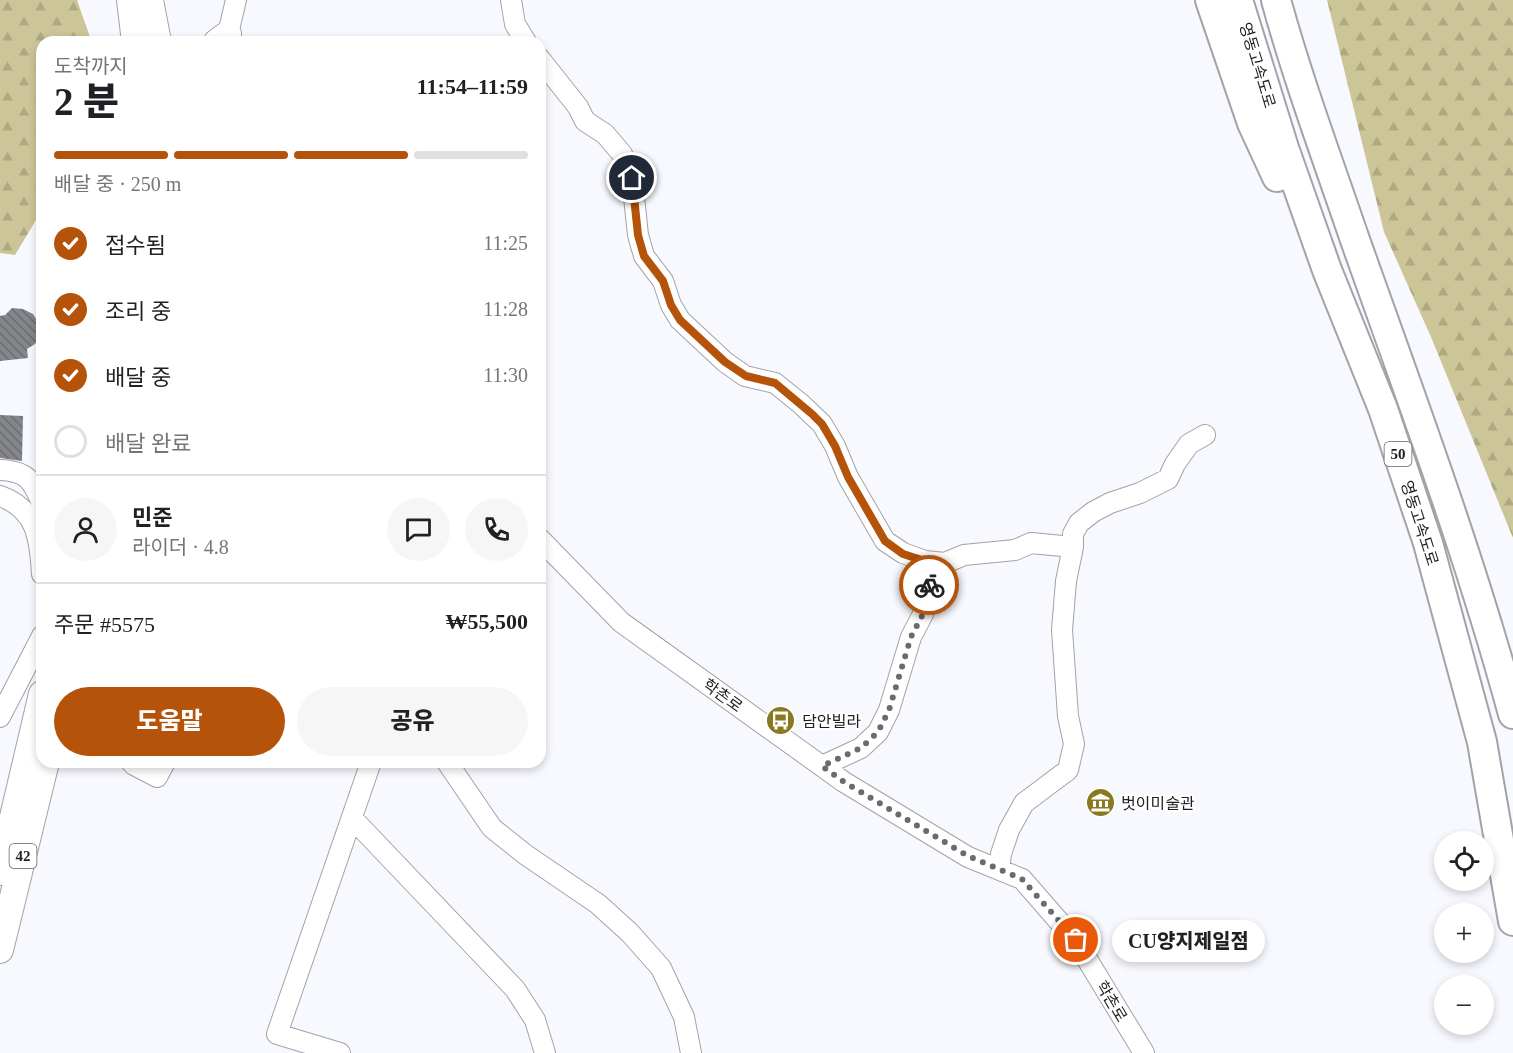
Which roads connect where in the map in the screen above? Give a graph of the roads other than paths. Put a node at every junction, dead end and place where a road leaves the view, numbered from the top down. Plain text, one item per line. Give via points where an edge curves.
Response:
1 (130, 0) edge
2 (150, 0) edge
3 (236, 0) edge
4 (511, 0) edge
5 (1210, 0) edge
6 (1238, 0) edge
7 (1276, 0) edge
8 (158, 36) edge
9 (160, 36) edge
10 (225, 36) edge
11 (522, 36) edge
12 (546, 67) edge
13 (1340, 301) junction
14 (1206, 435) dead end
15 (0, 471) edge
16 (36, 490) edge
17 (0, 496) edge
18 (36, 523) edge
19 (546, 545) edge
20 (1073, 547) junction
21 (925, 561) junction
22 (36, 648) edge
23 (1513, 714) edge
24 (0, 717) edge
25 (36, 719) edge
26 (822, 766) junction
27 (45, 768) edge
28 (140, 768) edge
29 (162, 768) edge
30 (369, 768) edge
31 (451, 768) edge
32 (352, 818) junction
33 (999, 869) junction
34 (0, 872) edge
35 (1513, 921) edge
36 (0, 950) edge
37 (340, 1053) edge
38 (545, 1053) edge
39 (692, 1053) edge
40 (1144, 1053) edge

1 - 8 main road
2 - 9 main road
3 - 10 street
4 - 11 street via 515,24
5 - 13 highway via 1252,123
6 - 13 highway, 영동고속도로 / 50 via 1284,148
7 - 23 highway, 영동고속도로 / 50 via 1304,95 1447,500
12 - 21 street via 585,121 605,134 622,154 632,178 644,256 663,281 680,320 725,362 746,376 775,383 822,424 885,541 903,554
13 - 35 highway, 영동고속도로 / 50 via 1383,409 1428,543 1482,742
14 - 20 street via 1189,444 1168,479 1102,507 1079,523 1073,534
15 - 16 street via 16,471 32,481
17 - 18 street via 12,501
19 - 26 street, 학촌로 via 621,622
20 - 21 street via 1031,543 1016,550 964,555 945,563
20 - 33 street via 1062,630 1068,716 1074,744 1068,770 1024,803 1009,830
21 - 26 street via 929,586 923,614 911,637 889,710 878,732 861,748
22 - 24 street
25 - 34 main road, 42
26 - 33 street, 학촌로 via 968,856
27 - 36 main road, 42
28 - 29 street via 157,777
30 - 32 street
31 - 39 street via 492,828 598,904 661,969 684,1017
32 - 37 street via 277,1034
32 - 38 street via 515,989 535,1020
33 - 40 street, 학촌로 via 1022,879 1076,940

